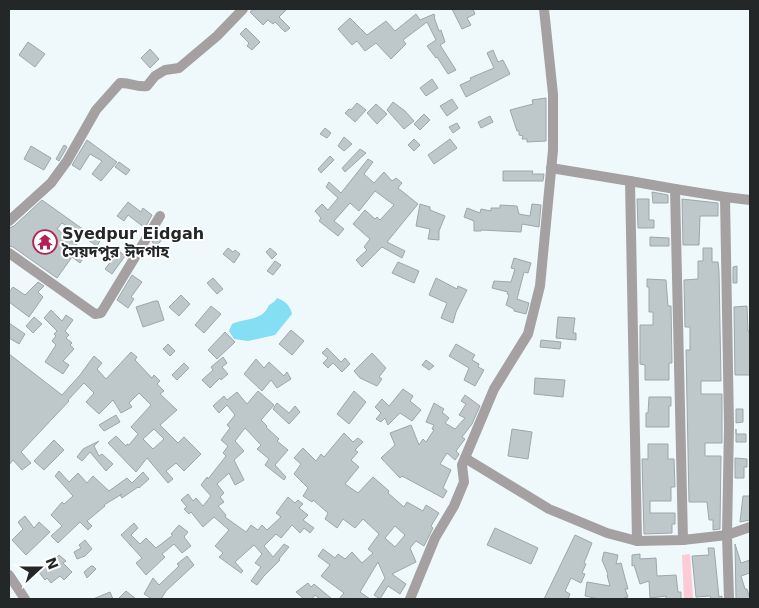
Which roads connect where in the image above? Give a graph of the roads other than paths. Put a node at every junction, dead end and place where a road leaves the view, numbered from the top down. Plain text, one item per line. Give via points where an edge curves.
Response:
1 (243, 9) edge
2 (544, 9) edge
3 (551, 168) junction
4 (630, 181) junction
5 (675, 189) junction
6 (725, 197) junction
7 (750, 200) edge
8 (160, 216) dead end
9 (9, 221) edge
10 (9, 254) edge
11 (465, 458) junction
12 (750, 527) edge
13 (727, 535) junction
14 (683, 540) junction
15 (637, 541) junction
16 (9, 575) edge
17 (25, 599) edge
18 (410, 599) edge
19 (729, 599) edge

1 - 9 street via 179,68 165,70 147,86 139,88 128,82 120,83 96,110 51,183
2 - 3 street via 553,94
3 - 4 street
3 - 11 street via 540,286 528,334 494,390
4 - 5 street
4 - 15 street
5 - 6 street
5 - 14 street
6 - 7 street
6 - 13 street via 729,426
8 - 10 street via 101,313 95,314
11 - 15 street via 549,509 607,533
11 - 18 street via 462,465 464,482 435,538
12 - 13 street
13 - 14 street
13 - 19 street
14 - 15 street
16 - 17 street

